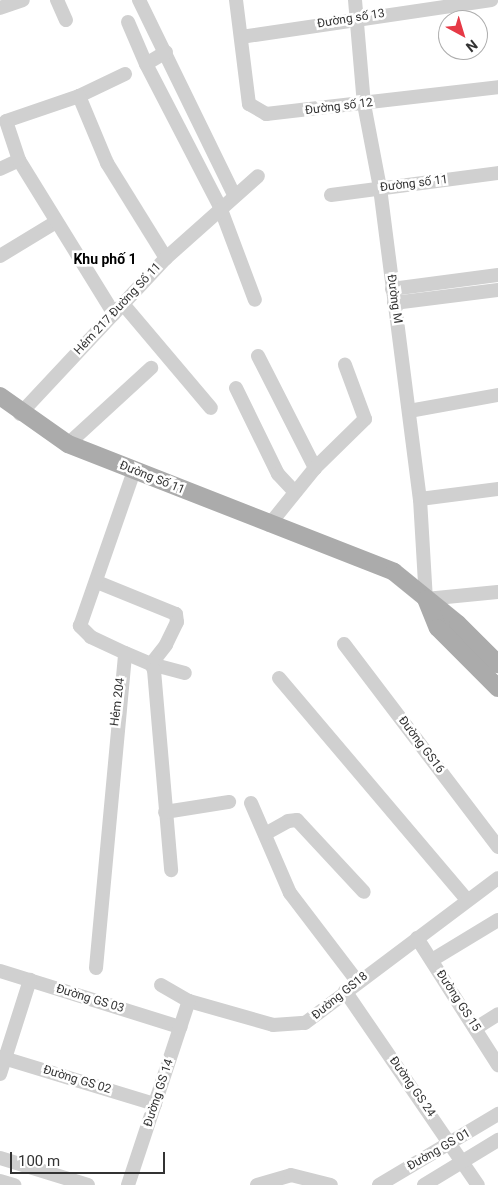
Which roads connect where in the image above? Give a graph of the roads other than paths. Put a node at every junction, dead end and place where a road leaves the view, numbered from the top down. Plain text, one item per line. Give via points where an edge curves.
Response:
1 (23, 0) edge
2 (57, 0) edge
3 (139, 0) edge
4 (236, 0) edge
5 (355, 0) edge
6 (491, 0) edge
7 (0, 8) edge
8 (358, 18) junction
9 (66, 20) dead end
10 (128, 22) dead end
11 (241, 37) junction
12 (166, 52) junction
13 (146, 64) junction
14 (125, 74) dead end
15 (498, 87) edge
16 (79, 96) junction
17 (364, 104) junction
18 (19, 160) junction
19 (0, 170) edge
20 (498, 173) edge
21 (258, 176) dead end
22 (380, 188) junction
23 (234, 195) junction
24 (331, 195) dead end
25 (220, 207) junction
26 (56, 222) junction
27 (0, 256) edge
28 (166, 258) junction
29 (498, 275) edge
30 (392, 289) junction
31 (498, 290) edge
32 (255, 300) dead end
33 (394, 304) junction
34 (118, 309) junction
35 (258, 356) dead end
36 (345, 365) dead end
37 (151, 368) dead end
38 (236, 388) dead end
39 (498, 395) edge
40 (0, 397) edge
41 (211, 408) dead end
42 (409, 411) junction
43 (20, 414) junction
44 (68, 444) junction
45 (315, 468) junction
46 (134, 471) junction
47 (498, 489) edge
48 (296, 492) junction
49 (420, 499) junction
50 (269, 525) junction
51 (97, 582) junction
52 (498, 592) edge
53 (426, 599) junction
54 (344, 644) dead end
55 (125, 653) junction
56 (151, 664) junction
57 (498, 664) edge
58 (185, 672) dead end
59 (279, 678) dead end
60 (498, 688) edge
61 (229, 802) dead end
62 (251, 803) dead end
63 (165, 812) junction
64 (265, 834) junction
65 (498, 847) edge
66 (171, 870) dead end
67 (498, 878) edge
68 (364, 892) dead end
69 (467, 900) junction
70 (498, 920) edge
71 (417, 938) junction
72 (432, 960) junction
73 (96, 968) dead end
74 (0, 971) edge
75 (30, 980) junction
76 (357, 981) junction
77 (161, 985) dead end
78 (345, 991) junction
79 (189, 1001) junction
80 (498, 1014) edge
81 (180, 1027) junction
82 (476, 1028) junction
83 (2, 1057) edge
84 (498, 1065) edge
85 (0, 1074) edge
86 (155, 1104) junction
87 (498, 1114) edge
88 (498, 1140) edge
89 (452, 1144) junction
90 (0, 1158) edge
91 (464, 1163) junction
92 (0, 1181) edge
93 (14, 1185) edge
94 (88, 1185) edge
95 (128, 1185) edge
96 (257, 1185) edge
97 (331, 1185) edge
98 (379, 1185) edge
99 (424, 1185) edge
100 (478, 1185) edge

1 - 7 street
2 - 9 street
3 - 12 street
4 - 11 street, Đường số 12
5 - 8 street, Đường M
6 - 8 street, Đường số 13
8 - 11 street, Đường số 13
8 - 17 street, Đường M
10 - 13 street
11 - 17 street, Đường số 12 via 249,104 257,111 281,115
12 - 13 street
12 - 23 street
13 - 25 street
14 - 16 street
15 - 17 street, Đường số 12
16 - 18 street via 6,121
16 - 28 street via 106,163
17 - 22 street, Đường M
18 - 19 street
18 - 26 street
20 - 22 street, Đường số 11
21 - 23 street, Hẻm 217 Đường Số 11
22 - 24 street, Đường số 11
22 - 30 street, Đường M
23 - 25 street, Hẻm 217 Đường Số 11
25 - 28 street, Hẻm 217 Đường Số 11
25 - 32 street
26 - 27 street
26 - 34 street
28 - 34 street, Hẻm 217 Đường Số 11
29 - 30 street
30 - 33 street, Đường M
31 - 33 street
33 - 42 street, Đường M
34 - 41 street
34 - 43 street, Hẻm 217 Đường Số 11
35 - 45 street
36 - 45 street via 365,419
37 - 44 street
38 - 48 street via 278,474
39 - 42 street
40 - 43 main road, Đường Số 11
42 - 49 street, Đường M
43 - 44 main road, Đường Số 11
44 - 46 main road, Đường Số 11
45 - 48 street
46 - 50 main road, Đường Số 11
46 - 51 street
47 - 49 street
48 - 50 street
49 - 53 street, Đường M
50 - 53 main road, Đường Số 11 via 394,572
51 - 55 street via 80,626 91,637
51 - 56 street via 176,614 177,622 166,645
52 - 53 street
53 - 57 main road
53 - 60 main road via 438,628
54 - 65 street, Đường GS16
55 - 56 street
55 - 73 street, Hẻm 204
56 - 58 street
56 - 63 street
59 - 69 street
61 - 63 street
62 - 64 street
63 - 66 street
64 - 68 street via 288,821 297,820
64 - 76 street via 290,892
67 - 69 street, Đường GS18
69 - 71 street, Đường GS18
70 - 72 street
71 - 72 street, Đường GS 15
71 - 76 street, Đường GS18
72 - 82 street, Đường GS 15
74 - 75 street, Đường GS 03
75 - 81 street, Đường GS 03
75 - 83 street
76 - 78 street, Đường GS18
77 - 79 street, Đường GS18
78 - 79 street, Đường GS18 via 313,1019 288,1026
78 - 89 street, Đường GS 24
79 - 81 street, Đường GS 14
80 - 82 street
81 - 86 street, Đường GS 14
82 - 84 street, Đường GS 15
83 - 85 street
83 - 86 street, Đường GS 02
86 - 95 street, Đường GS 14
87 - 89 street, Đường GS 01
88 - 91 street, Đường GS 01
89 - 91 street, Đường GS 24
89 - 98 street, Đường GS 01
90 - 94 street
91 - 99 street, Đường GS 01
91 - 100 street, Đường GS 24
92 - 93 street
96 - 97 street via 290,1175

